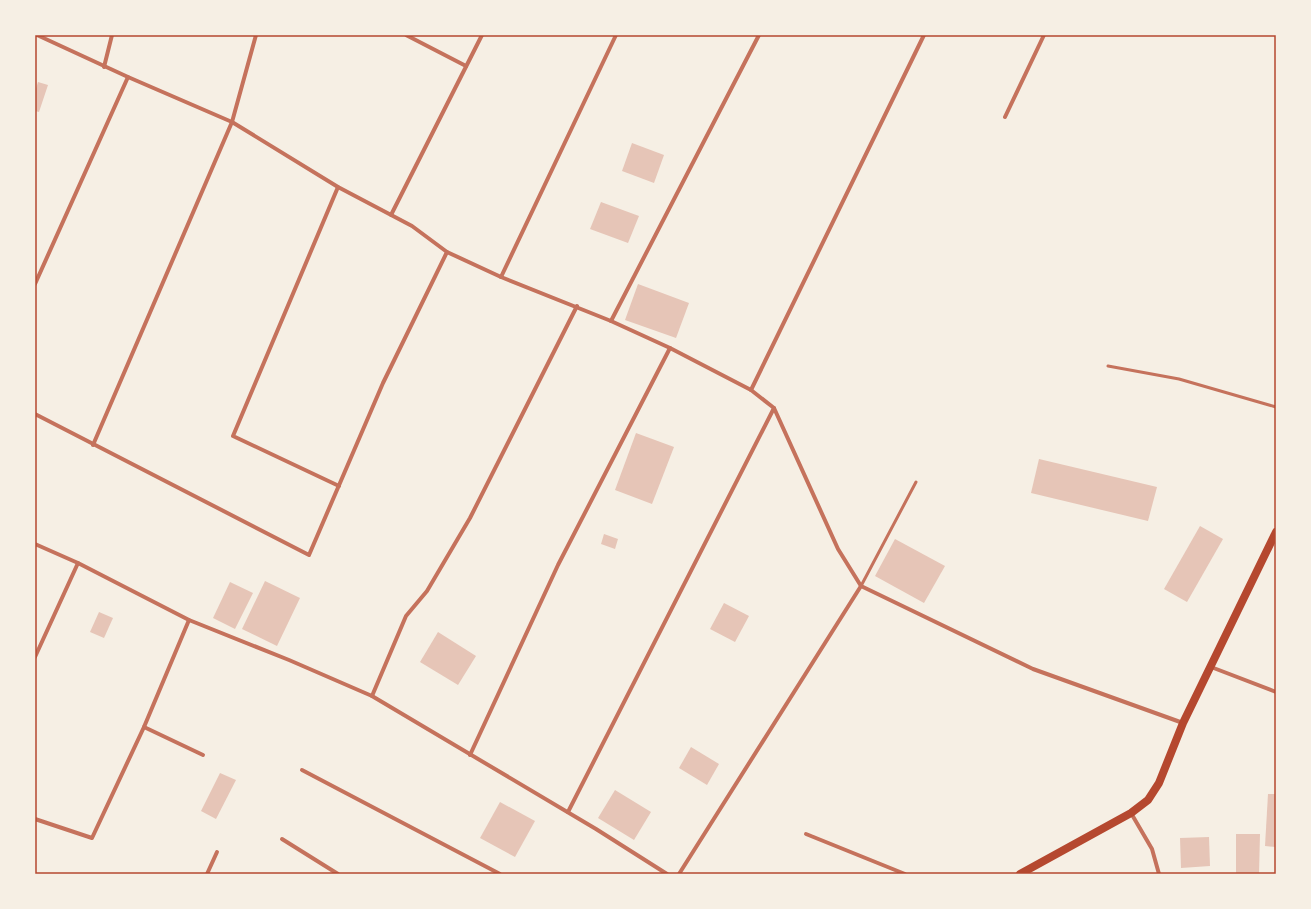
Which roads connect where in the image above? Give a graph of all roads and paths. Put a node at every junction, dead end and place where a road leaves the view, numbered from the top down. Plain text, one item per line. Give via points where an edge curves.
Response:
1 (37, 35) edge
2 (112, 35) edge
3 (256, 35) edge
4 (406, 35) edge
5 (482, 35) edge
6 (616, 35) edge
7 (759, 35) edge
8 (924, 35) edge
9 (1044, 35) edge
10 (466, 66) junction
11 (104, 67) junction
12 (128, 77) junction
13 (1005, 117) dead end
14 (232, 122) junction
15 (338, 187) junction
16 (391, 215) junction
17 (447, 252) junction
18 (501, 277) junction
19 (35, 284) edge
20 (577, 306) junction
21 (611, 321) junction
22 (670, 348) junction
23 (1108, 366) dead end
24 (751, 390) junction
25 (1276, 407) edge
26 (774, 408) junction
27 (35, 414) edge
28 (93, 445) junction
29 (916, 482) dead end
30 (339, 486) junction
31 (1276, 532) edge
32 (35, 544) edge
33 (78, 563) junction
34 (861, 586) junction
35 (190, 620) junction
36 (35, 657) edge
37 (1211, 667) junction
38 (1276, 692) edge
39 (372, 696) junction
40 (1183, 723) junction
41 (144, 728) junction
42 (470, 754) junction
43 (203, 755) dead end
44 (302, 770) dead end
45 (568, 812) junction
46 (1131, 813) junction
47 (35, 819) edge
48 (806, 834) dead end
49 (282, 839) dead end
50 (217, 852) dead end
51 (207, 874) edge
52 (338, 874) edge
53 (500, 874) edge
54 (667, 874) edge
55 (680, 874) edge
56 (905, 874) edge
57 (1020, 874) edge
58 (1159, 874) edge

1 - 11 street
2 - 11 street
3 - 14 street
4 - 10 street
5 - 10 street
6 - 18 street
7 - 21 street
8 - 24 street
9 - 13 street
10 - 16 street
11 - 12 street
12 - 14 street
12 - 19 street
14 - 15 street
14 - 28 street
15 - 16 street
15 - 30 street via 233,436
16 - 17 street via 412,226
17 - 18 street
17 - 30 street via 383,383
18 - 20 street
20 - 21 street
20 - 39 street via 470,518 427,591 406,616
21 - 22 street
22 - 24 street
22 - 42 street via 558,565
23 - 25 lane via 1179,379
24 - 26 street
26 - 34 street via 838,549
26 - 45 street
27 - 28 street
28 - 30 street via 309,555
29 - 34 lane
31 - 37 main road
32 - 33 street
33 - 35 street
33 - 36 street
34 - 40 street via 1032,669
34 - 55 street
35 - 39 street
35 - 41 street
37 - 38 street
37 - 40 main road
39 - 42 street
40 - 46 main road via 1159,783 1148,800
41 - 43 street
41 - 47 street via 92,838
42 - 45 street
44 - 53 street
45 - 54 street
46 - 57 main road
46 - 58 street via 1152,849
48 - 56 street
49 - 52 street
50 - 51 street

